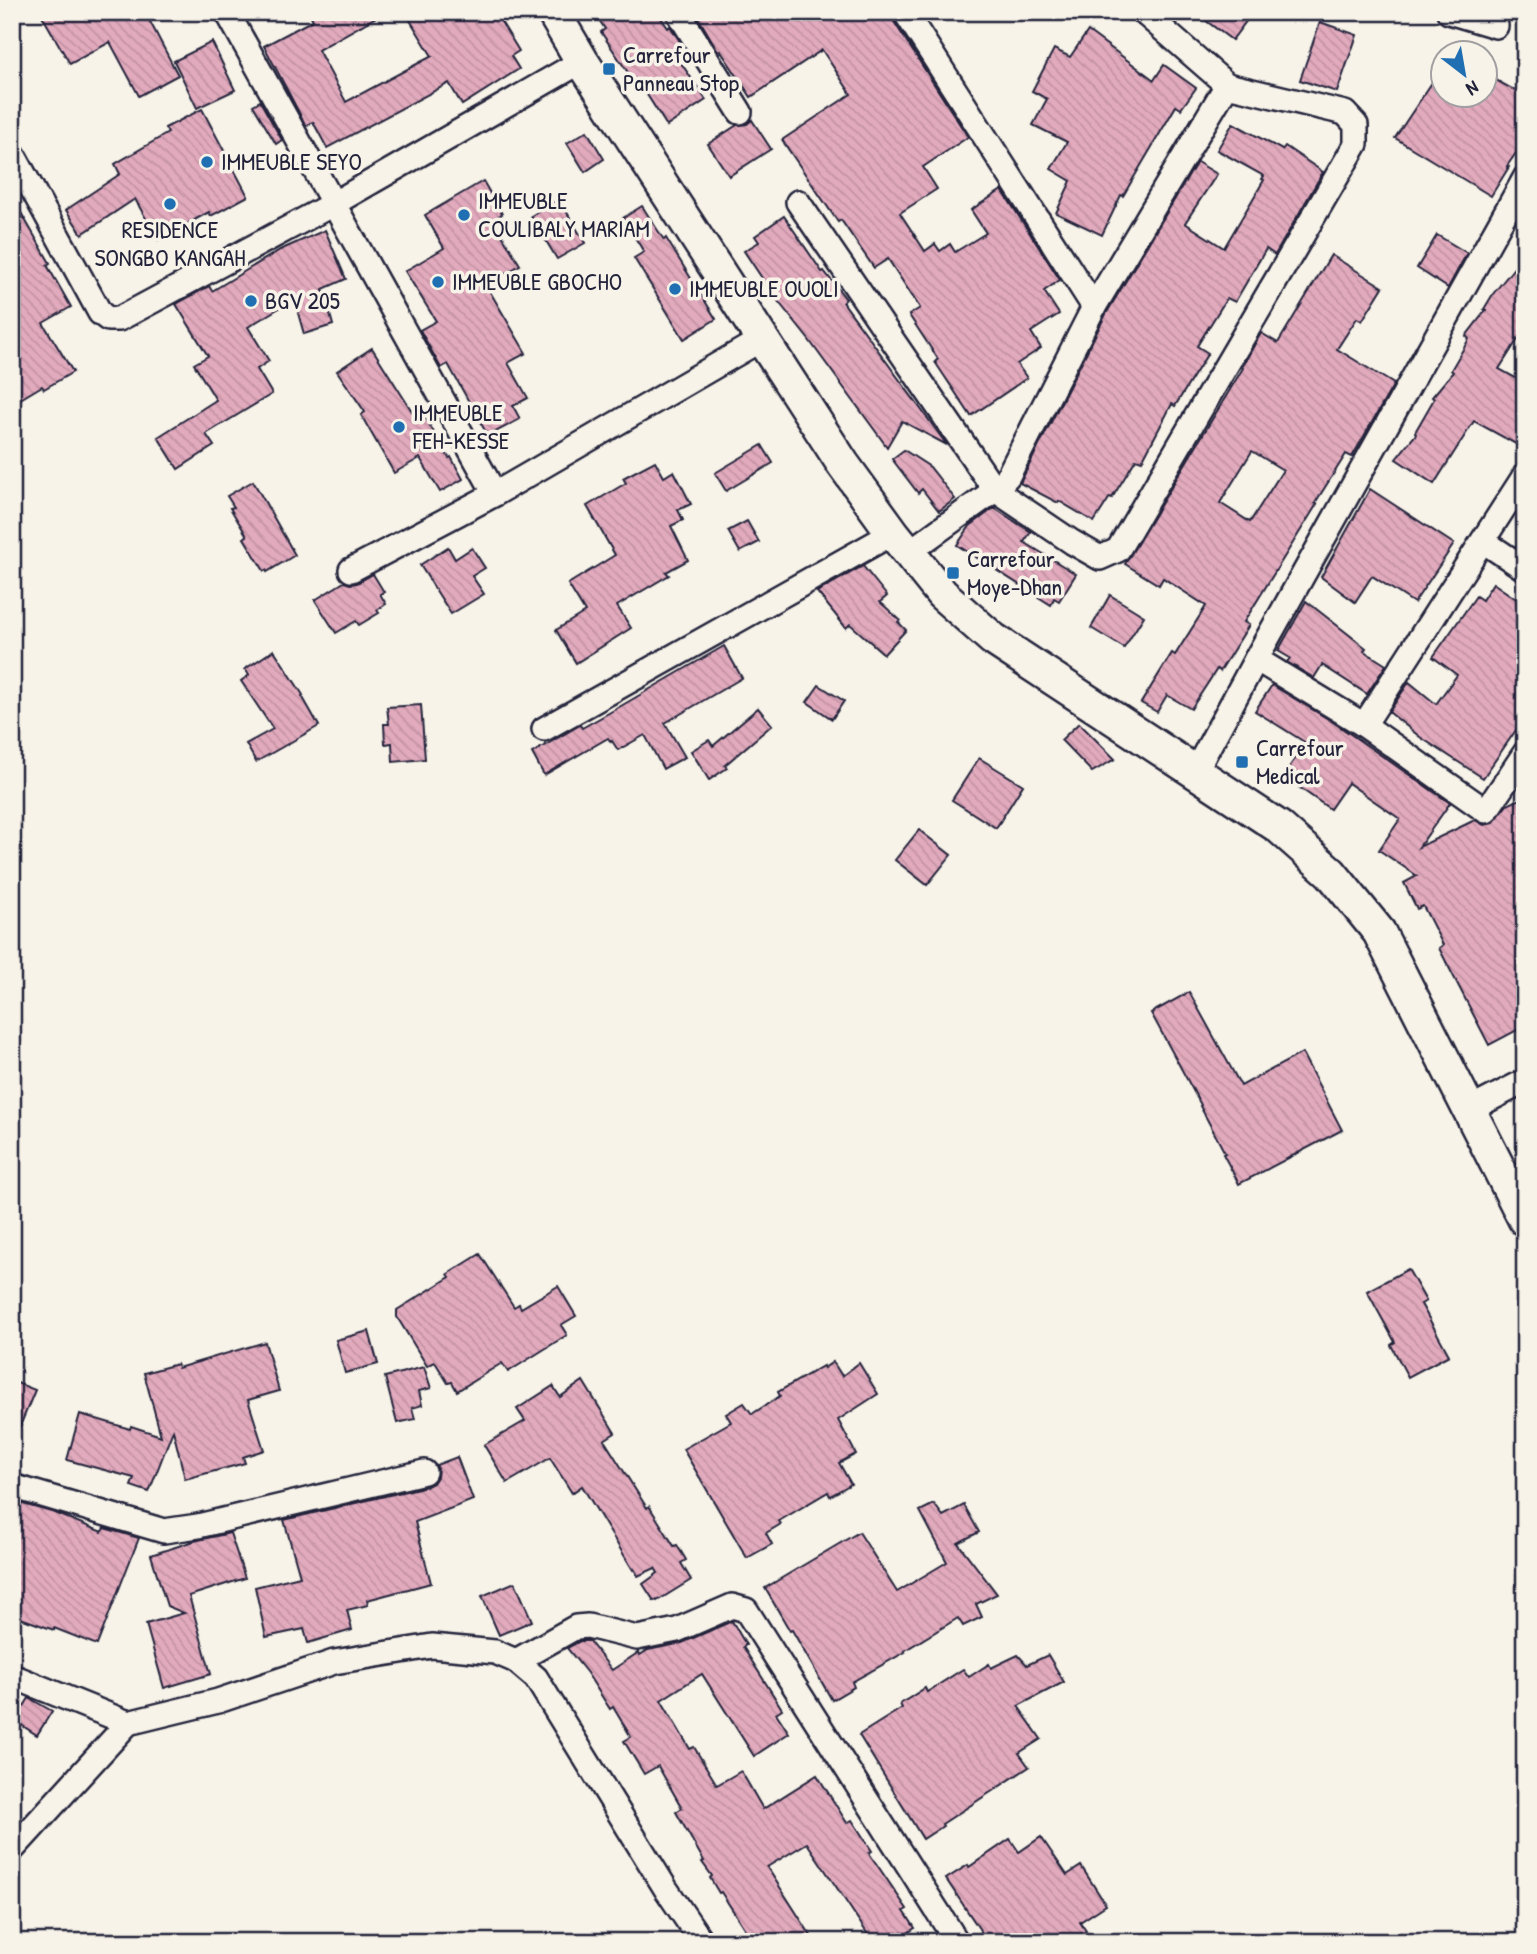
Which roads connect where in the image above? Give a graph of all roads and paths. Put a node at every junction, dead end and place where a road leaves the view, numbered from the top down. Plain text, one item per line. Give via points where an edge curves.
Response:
1 (228, 12) edge
2 (553, 12) edge
3 (678, 12) edge
4 (905, 12) edge
5 (1143, 12) edge
6 (1449, 12) edge
7 (1496, 26) dead end
8 (582, 61) junction
9 (1227, 85) junction
10 (740, 111) dead end
11 (12, 152) edge
12 (1523, 186) edge
13 (798, 202) dead end
14 (333, 204) junction
15 (1094, 307) junction
16 (762, 339) junction
17 (1525, 475) edge
18 (995, 490) junction
19 (495, 494) junction
20 (1483, 541) junction
21 (901, 543) junction
22 (1525, 569) edge
23 (351, 570) dead end
24 (1256, 659) junction
25 (1364, 725) junction
26 (544, 729) dead end
27 (1525, 753) edge
28 (1195, 772) junction
29 (1525, 1081) edge
30 (1469, 1110) junction
31 (1525, 1220) edge
32 (424, 1472) dead end
33 (12, 1486) edge
34 (516, 1661) junction
35 (12, 1676) edge
36 (128, 1723) junction
37 (12, 1850) edge
38 (702, 1942) edge
39 (957, 1942) edge

1 - 14 street
2 - 8 street
3 - 10 street
4 - 15 street
5 - 9 street
6 - 7 street
8 - 14 street
8 - 16 street
9 - 15 street
9 - 18 street via 1345,113 1356,125 1356,144 1118,550 1100,558
11 - 14 street via 100,313 108,319 119,319
12 - 24 street
13 - 18 street
14 - 19 street
15 - 18 street via 1008,476
16 - 19 street
16 - 21 street
17 - 20 street
18 - 21 street
19 - 23 street
20 - 22 street
20 - 25 street
21 - 26 street
21 - 28 street via 942,594 993,639
24 - 25 street
24 - 28 street
25 - 27 street via 1486,811
28 - 30 street via 1279,827 1331,873 1379,932
29 - 30 street
30 - 31 street
32 - 33 street via 164,1531
34 - 36 street via 495,1652 432,1646 334,1662 218,1701
34 - 38 street via 536,1678
34 - 39 street via 576,1627 637,1638 677,1630 732,1606 747,1610
35 - 36 street
36 - 37 street

